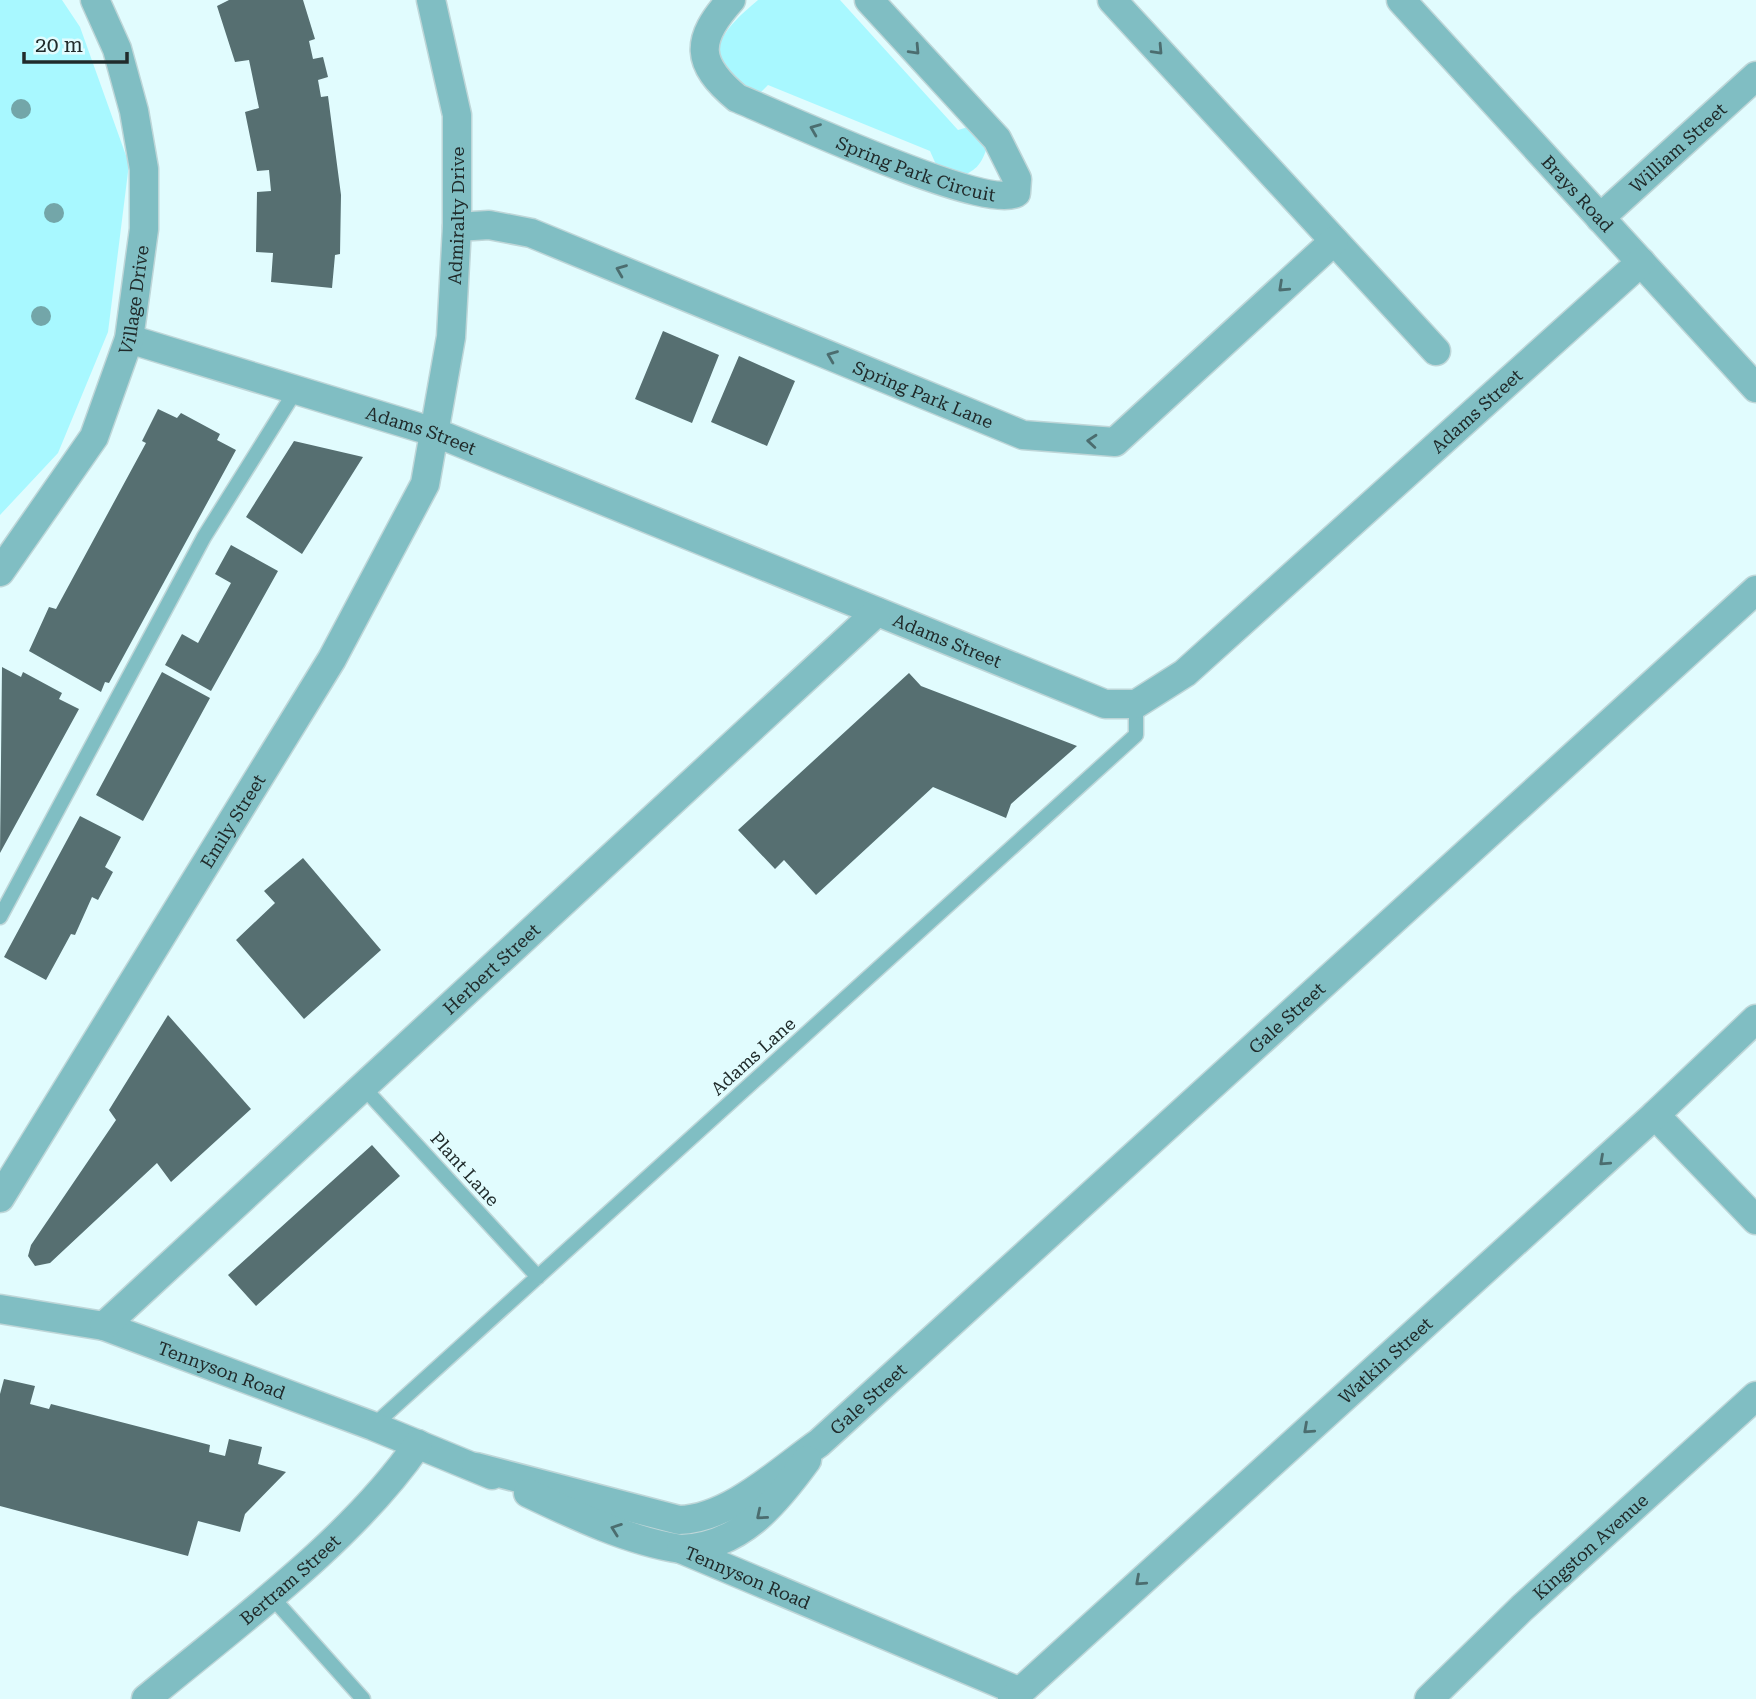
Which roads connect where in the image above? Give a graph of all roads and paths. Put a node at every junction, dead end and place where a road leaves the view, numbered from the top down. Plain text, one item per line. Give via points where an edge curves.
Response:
1 (95, 0) edge
2 (431, 0) edge
3 (731, 0) edge
4 (869, 0) edge
5 (1112, 0) edge
6 (1401, 0) edge
7 (1756, 76) edge
8 (1600, 218) junction
9 (457, 227) junction
10 (1334, 241) junction
11 (1641, 262) junction
12 (129, 339) junction
13 (1436, 351) dead end
14 (1756, 388) edge
15 (296, 390) junction
16 (435, 432) junction
17 (0, 572) edge
18 (1756, 590) edge
19 (877, 612) junction
20 (1136, 704) junction
21 (0, 917) edge
22 (1756, 1019) edge
23 (363, 1087) junction
24 (1655, 1115) junction
25 (2, 1190) edge
26 (1756, 1220) edge
27 (538, 1277) junction
28 (0, 1309) edge
29 (104, 1326) junction
30 (1756, 1396) edge
31 (373, 1426) junction
32 (819, 1443) junction
33 (418, 1444) junction
34 (476, 1467) junction
35 (679, 1520) joint
36 (681, 1549) junction
37 (270, 1595) junction
38 (1015, 1695) edge
39 (146, 1699) edge
40 (363, 1699) edge
41 (1429, 1699) edge

1 - 12 street, Village Drive via 117,49 144,169 144,229
2 - 9 street, Admiralty Drive via 457,115
4 -> 3 street, Spring Park Circuit via 997,139 1017,179 1016,193 1000,197 953,186 737,98 711,72 705,54 705,36
5 -> 10 street
6 - 8 street, Brays Road
7 - 8 street, William Street
8 - 11 street, Brays Road
10 -> 9 street, Spring Park Lane via 1115,443 1023,435 531,233 489,225
9 - 16 street, Admiralty Drive via 451,337
10 - 13 street
11 - 14 street, Brays Road
11 - 20 street, Adams Street via 1185,673
12 - 15 street, Adams Street
12 - 17 street, Village Drive via 94,437
15 - 16 street, Adams Street
15 - 21 lane via 204,537
16 - 19 street, Adams Street
16 - 25 street, Emily Street via 425,484 332,659
18 - 32 street, Gale Street
19 - 20 street, Adams Street via 1105,704
19 - 23 street, Herbert Street
20 - 27 lane, Adams Lane via 1136,735
22 - 24 street, Watkin Street
23 - 27 lane, Plant Lane
23 - 29 street, Herbert Street
24 - 26 street
24 -> 38 street, Watkin Street
27 - 31 lane, Adams Lane
28 - 29 street, Tennyson Road
29 - 31 street, Tennyson Road
30 - 41 street, Kingston Avenue via 1522,1608
31 - 33 street, Tennyson Road
32 - 35 street, Gale Street via 729,1507 698,1520
32 -> 36 street, Gale Street via 777,1501 754,1521 721,1542
33 - 34 street, Tennyson Road
33 - 37 street, Bertram Street via 385,1490
34 - 35 street, Tennyson Road
36 -> 34 street, Tennyson Road via 570,1513
36 - 38 street, Tennyson Road
37 - 39 street, Bertram Street
37 - 40 lane

